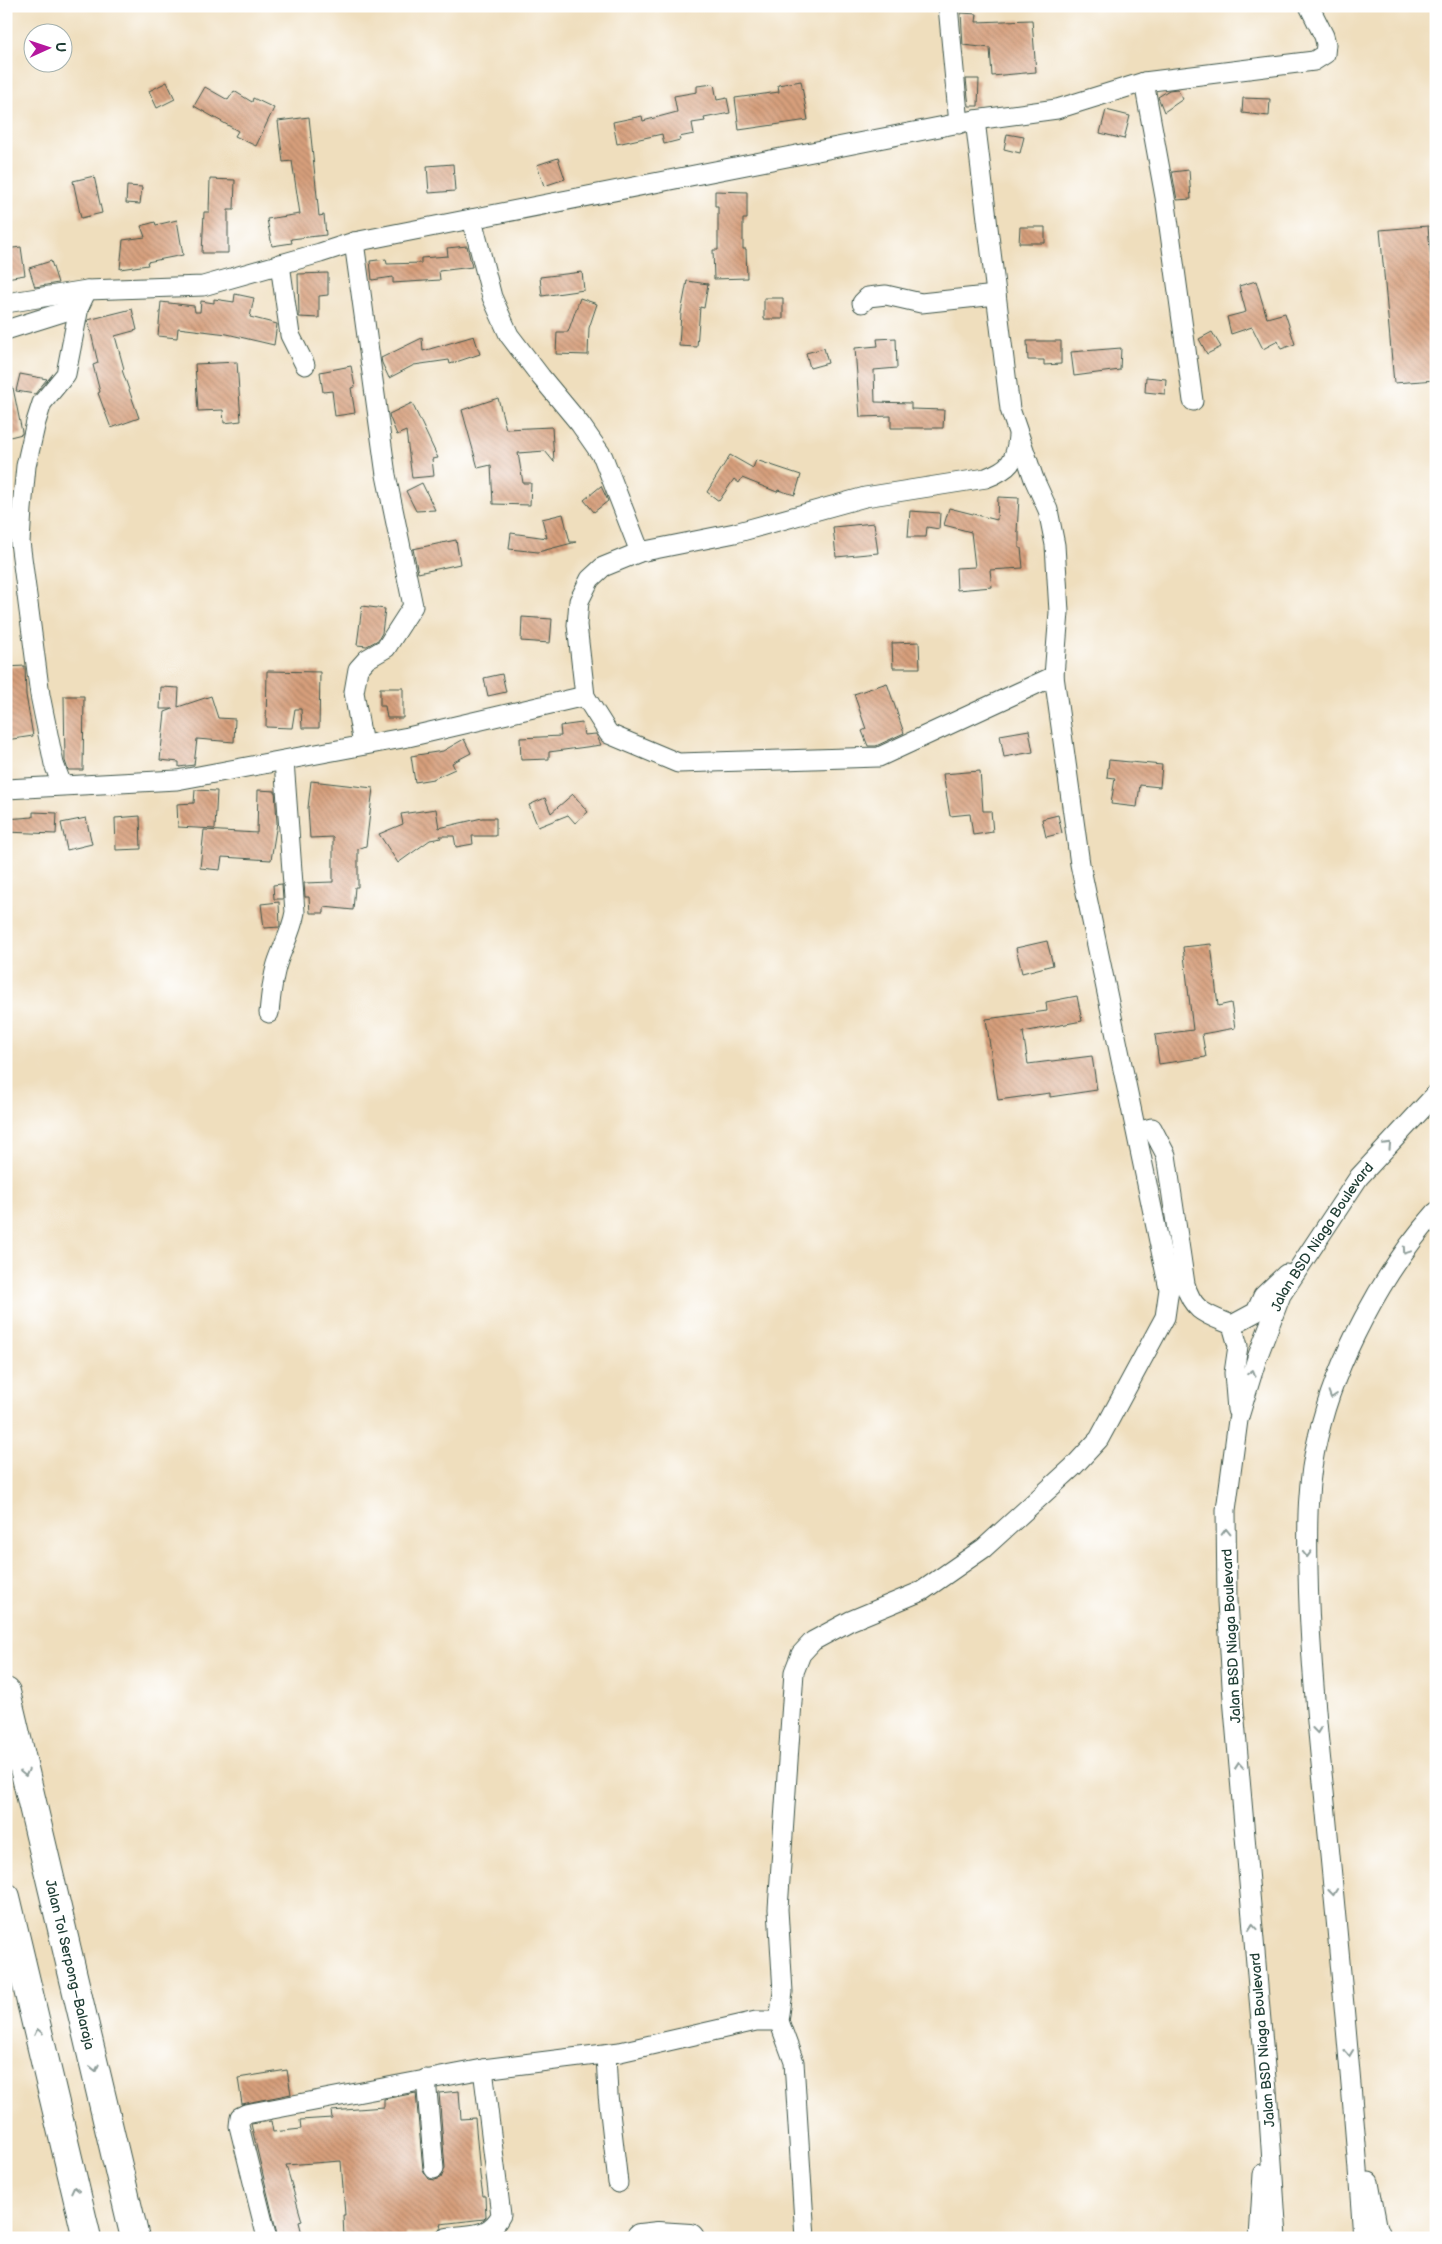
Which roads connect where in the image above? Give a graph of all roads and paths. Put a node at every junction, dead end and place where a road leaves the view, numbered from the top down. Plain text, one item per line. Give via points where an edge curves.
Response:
1 (948, 6) edge
2 (1309, 6) edge
3 (1144, 82) junction
4 (967, 122) junction
5 (472, 219) junction
6 (354, 242) junction
7 (280, 264) junction
8 (996, 295) junction
9 (83, 299) junction
10 (6, 303) edge
11 (862, 303) dead end
12 (6, 330) edge
13 (305, 366) dead end
14 (1192, 401) dead end
15 (1018, 434) junction
16 (640, 552) junction
17 (1054, 676) junction
18 (585, 696) junction
19 (363, 745) junction
20 (284, 760) junction
21 (62, 785) junction
22 (6, 789) edge
23 (269, 1013) dead end
24 (1436, 1094) edge
25 (1137, 1132) junction
26 (1436, 1212) edge
27 (1308, 1252) junction
28 (1232, 1325) junction
29 (1238, 1420) junction
30 (6, 1692) edge
31 (6, 1897) edge
32 (779, 2021) junction
33 (606, 2054) junction
34 (483, 2069) junction
35 (426, 2079) junction
36 (1353, 2095) junction
37 (1268, 2102) junction
38 (434, 2169) dead end
39 (618, 2183) dead end
40 (87, 2238) edge
41 (135, 2238) edge
42 (267, 2238) edge
43 (445, 2238) edge
44 (640, 2238) edge
45 (690, 2238) edge
46 (805, 2238) edge
47 (1259, 2238) edge
48 (1277, 2238) edge
49 (1363, 2238) edge
50 (1382, 2238) edge

1 - 4 street
2 - 3 street via 1326,44 1325,54 1320,59
3 - 4 street via 1057,109
3 - 14 street via 1165,197
4 - 5 street
4 - 8 street
5 - 6 street
5 - 16 street via 492,297 509,335 603,457
6 - 7 street
6 - 19 street via 386,475 413,606 386,648 358,669 354,692
7 - 9 street via 203,286
7 - 13 street via 290,334
8 - 11 street via 921,303 886,296 868,297
8 - 15 street via 1010,409
9 - 10 street
9 - 12 street
9 - 21 street via 66,374 42,404 36,422 26,466 20,542 43,712
15 - 16 street via 1013,461 1000,473 986,478 865,497 735,533
15 - 17 street via 1048,510 1055,546 1059,612
16 - 18 street via 603,567 590,579 579,601 576,625
17 - 18 street via 879,757 678,763 609,734
17 - 25 street via 1080,864
18 - 19 street via 408,738
19 - 20 street
20 - 21 street via 177,780
20 - 23 street via 296,912 292,931 278,961
21 - 22 street
27 -> 24 street, Jalan BSD Niaga Boulevard via 1359,1177
25 - 28 street via 1152,1128 1166,1156 1189,1299 1200,1312
25 - 32 street via 1169,1300 1164,1317 1099,1439 984,1548 922,1590 812,1641 801,1654 794,1672 790,1714 778,1909 783,1992
26 -> 36 street via 1378,1292 1341,1365 1318,1437 1307,1515 1313,1681
27 - 28 street via 1263,1296 1256,1312
29 -> 27 street, Jalan BSD Niaga Boulevard via 1256,1358 1280,1295
28 - 29 street via 1238,1346 1234,1373
37 -> 29 street, Jalan BSD Niaga Boulevard via 1232,1686 1228,1601 1226,1510
30 -> 41 main road, Jalan Tol Serpong–Balaraja
40 -> 31 main road
32 - 33 street via 756,2021
32 - 46 street via 794,2062
33 - 34 street
33 - 39 street
34 - 35 street
34 - 43 street via 501,2215 487,2232
35 - 38 street
35 - 42 street via 240,2117
36 - 49 street
36 - 50 street
37 - 47 street
37 - 48 street, Jalan BSD Niaga Boulevard
44 - 45 main road

